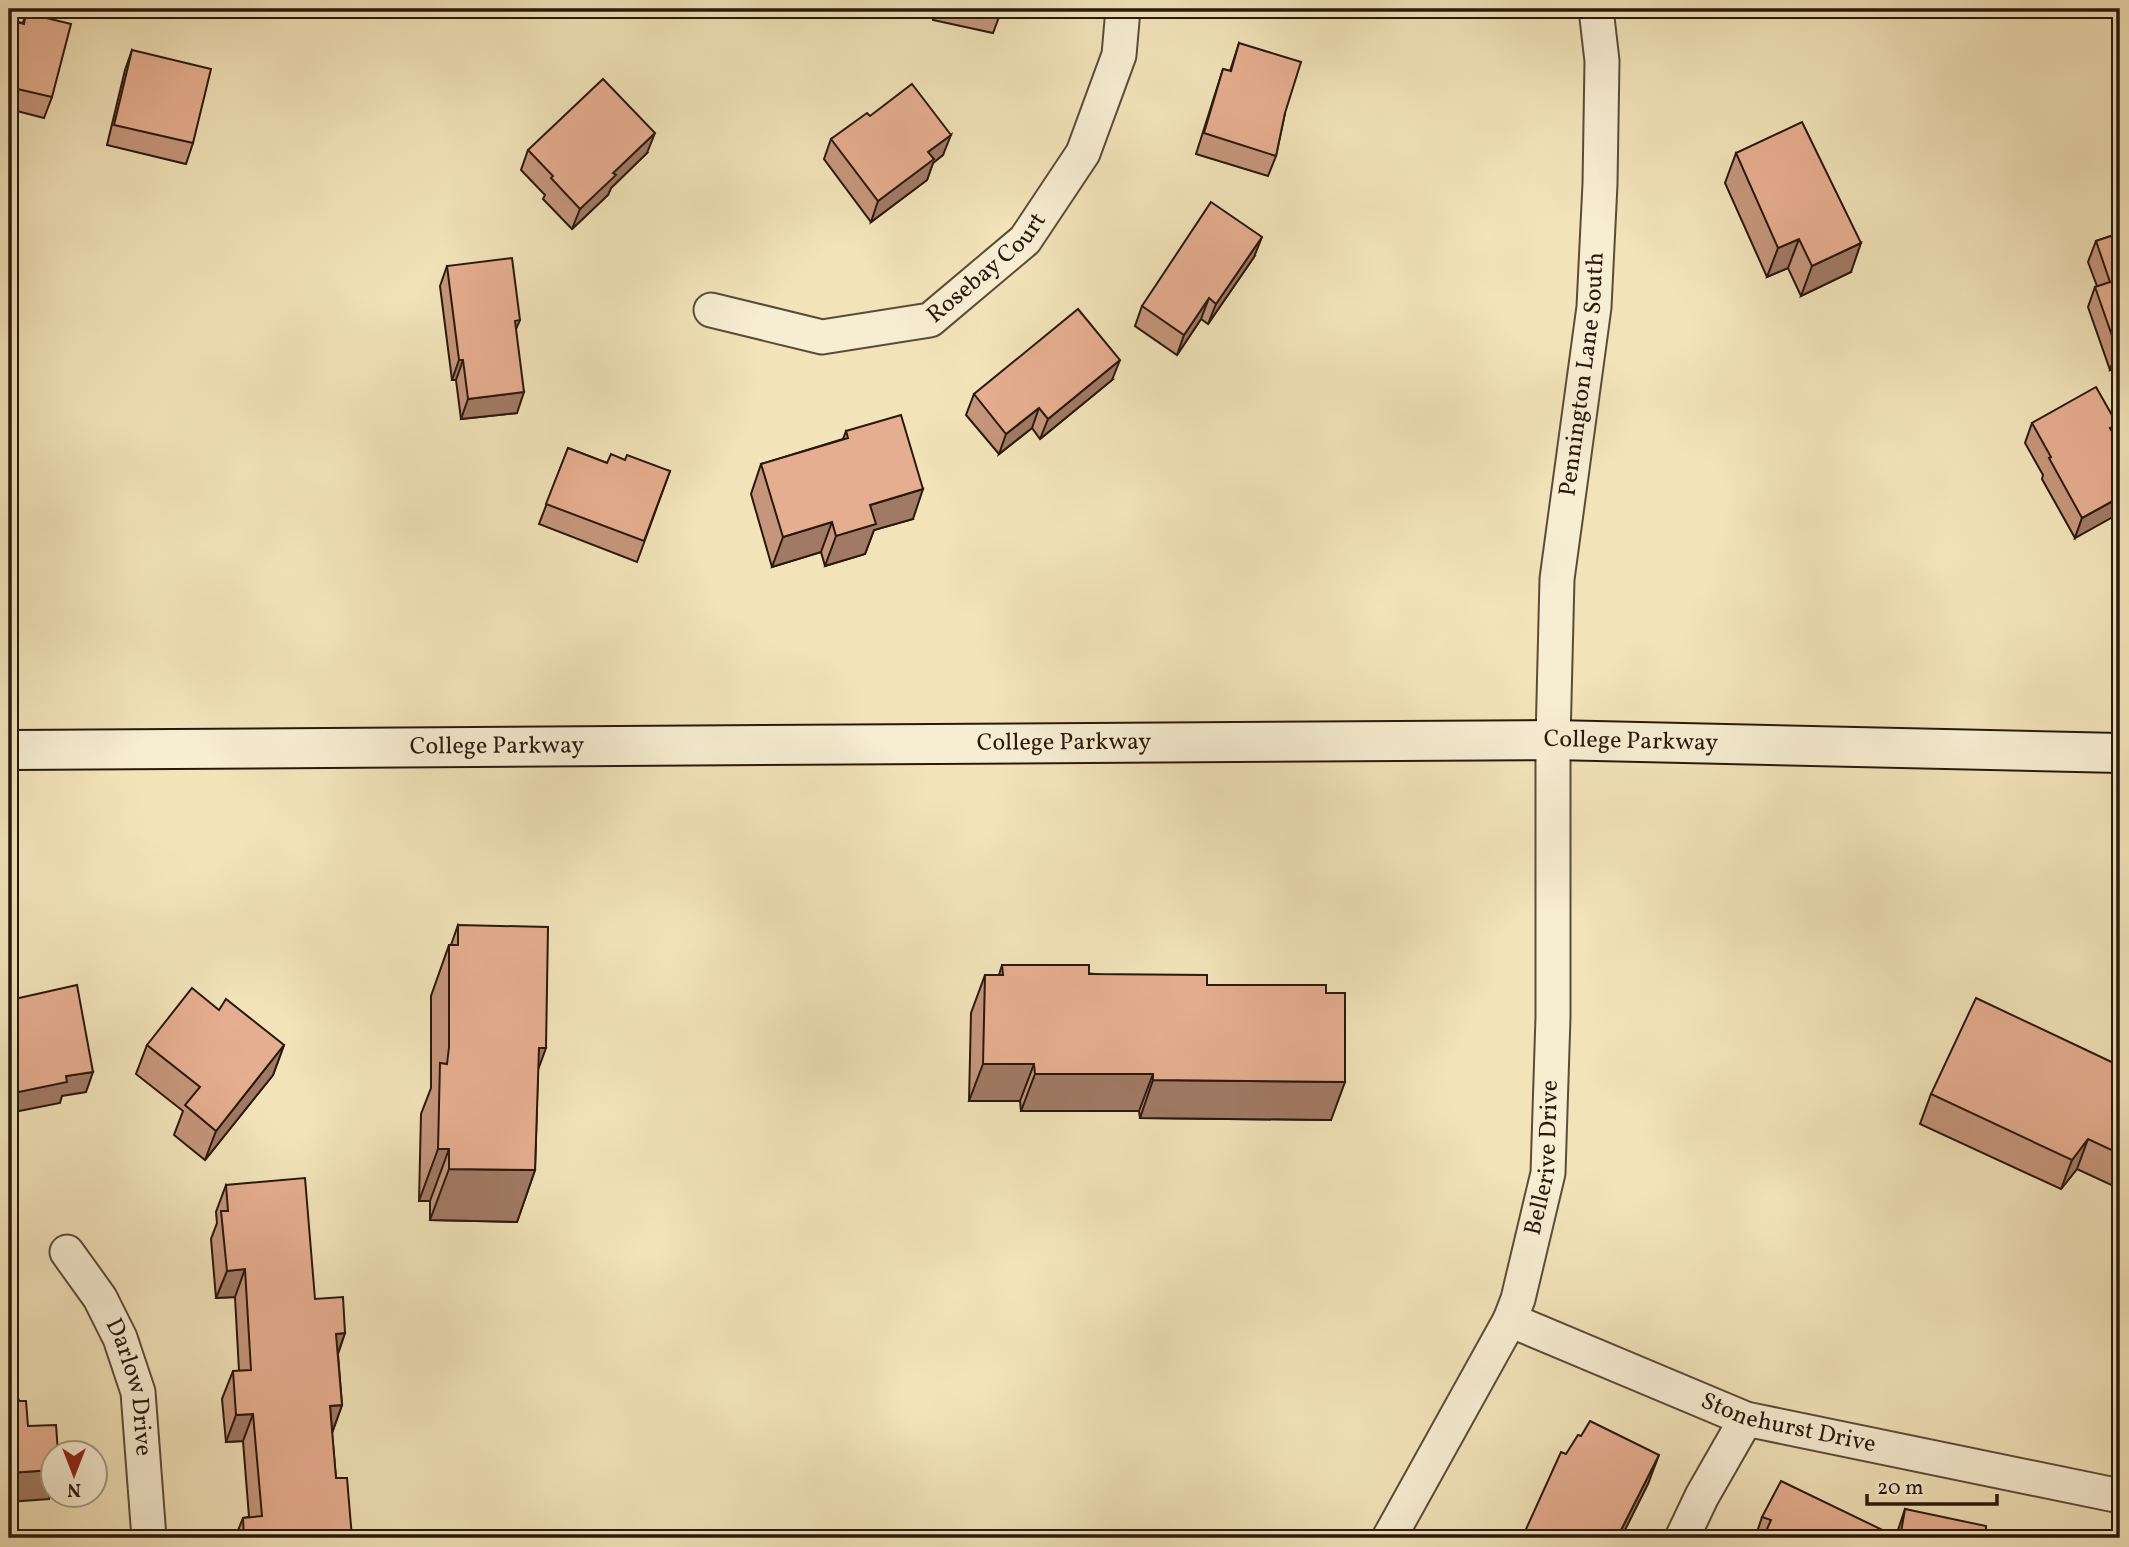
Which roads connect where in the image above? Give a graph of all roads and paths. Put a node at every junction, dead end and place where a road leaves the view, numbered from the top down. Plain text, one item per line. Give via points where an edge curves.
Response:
1 (1123, 9) edge
2 (1596, 9) edge
3 (711, 310) dead end
4 (1553, 740) junction
5 (9, 750) edge
6 (2120, 752) edge
7 (67, 1252) dead end
8 (1510, 1320) junction
9 (1746, 1419) junction
10 (2120, 1496) edge
11 (149, 1538) edge
12 (1389, 1538) edge
13 (1682, 1538) edge

1 - 3 street, Rosebay Court via 1119,55 1083,153 1025,240 930,320 822,337
2 - 4 street, Pennington Lane South via 1602,61 1594,307 1557,579
4 - 5 main road, College Parkway
4 - 6 main road, College Parkway
4 - 8 street, Bellerive Drive via 1548,1173
7 - 11 street, Darlow Drive via 100,1298 120,1338 138,1392
8 - 9 street, Stonehurst Drive
8 - 12 street, Bellerive Drive
9 - 10 street, Stonehurst Drive
9 - 13 street

